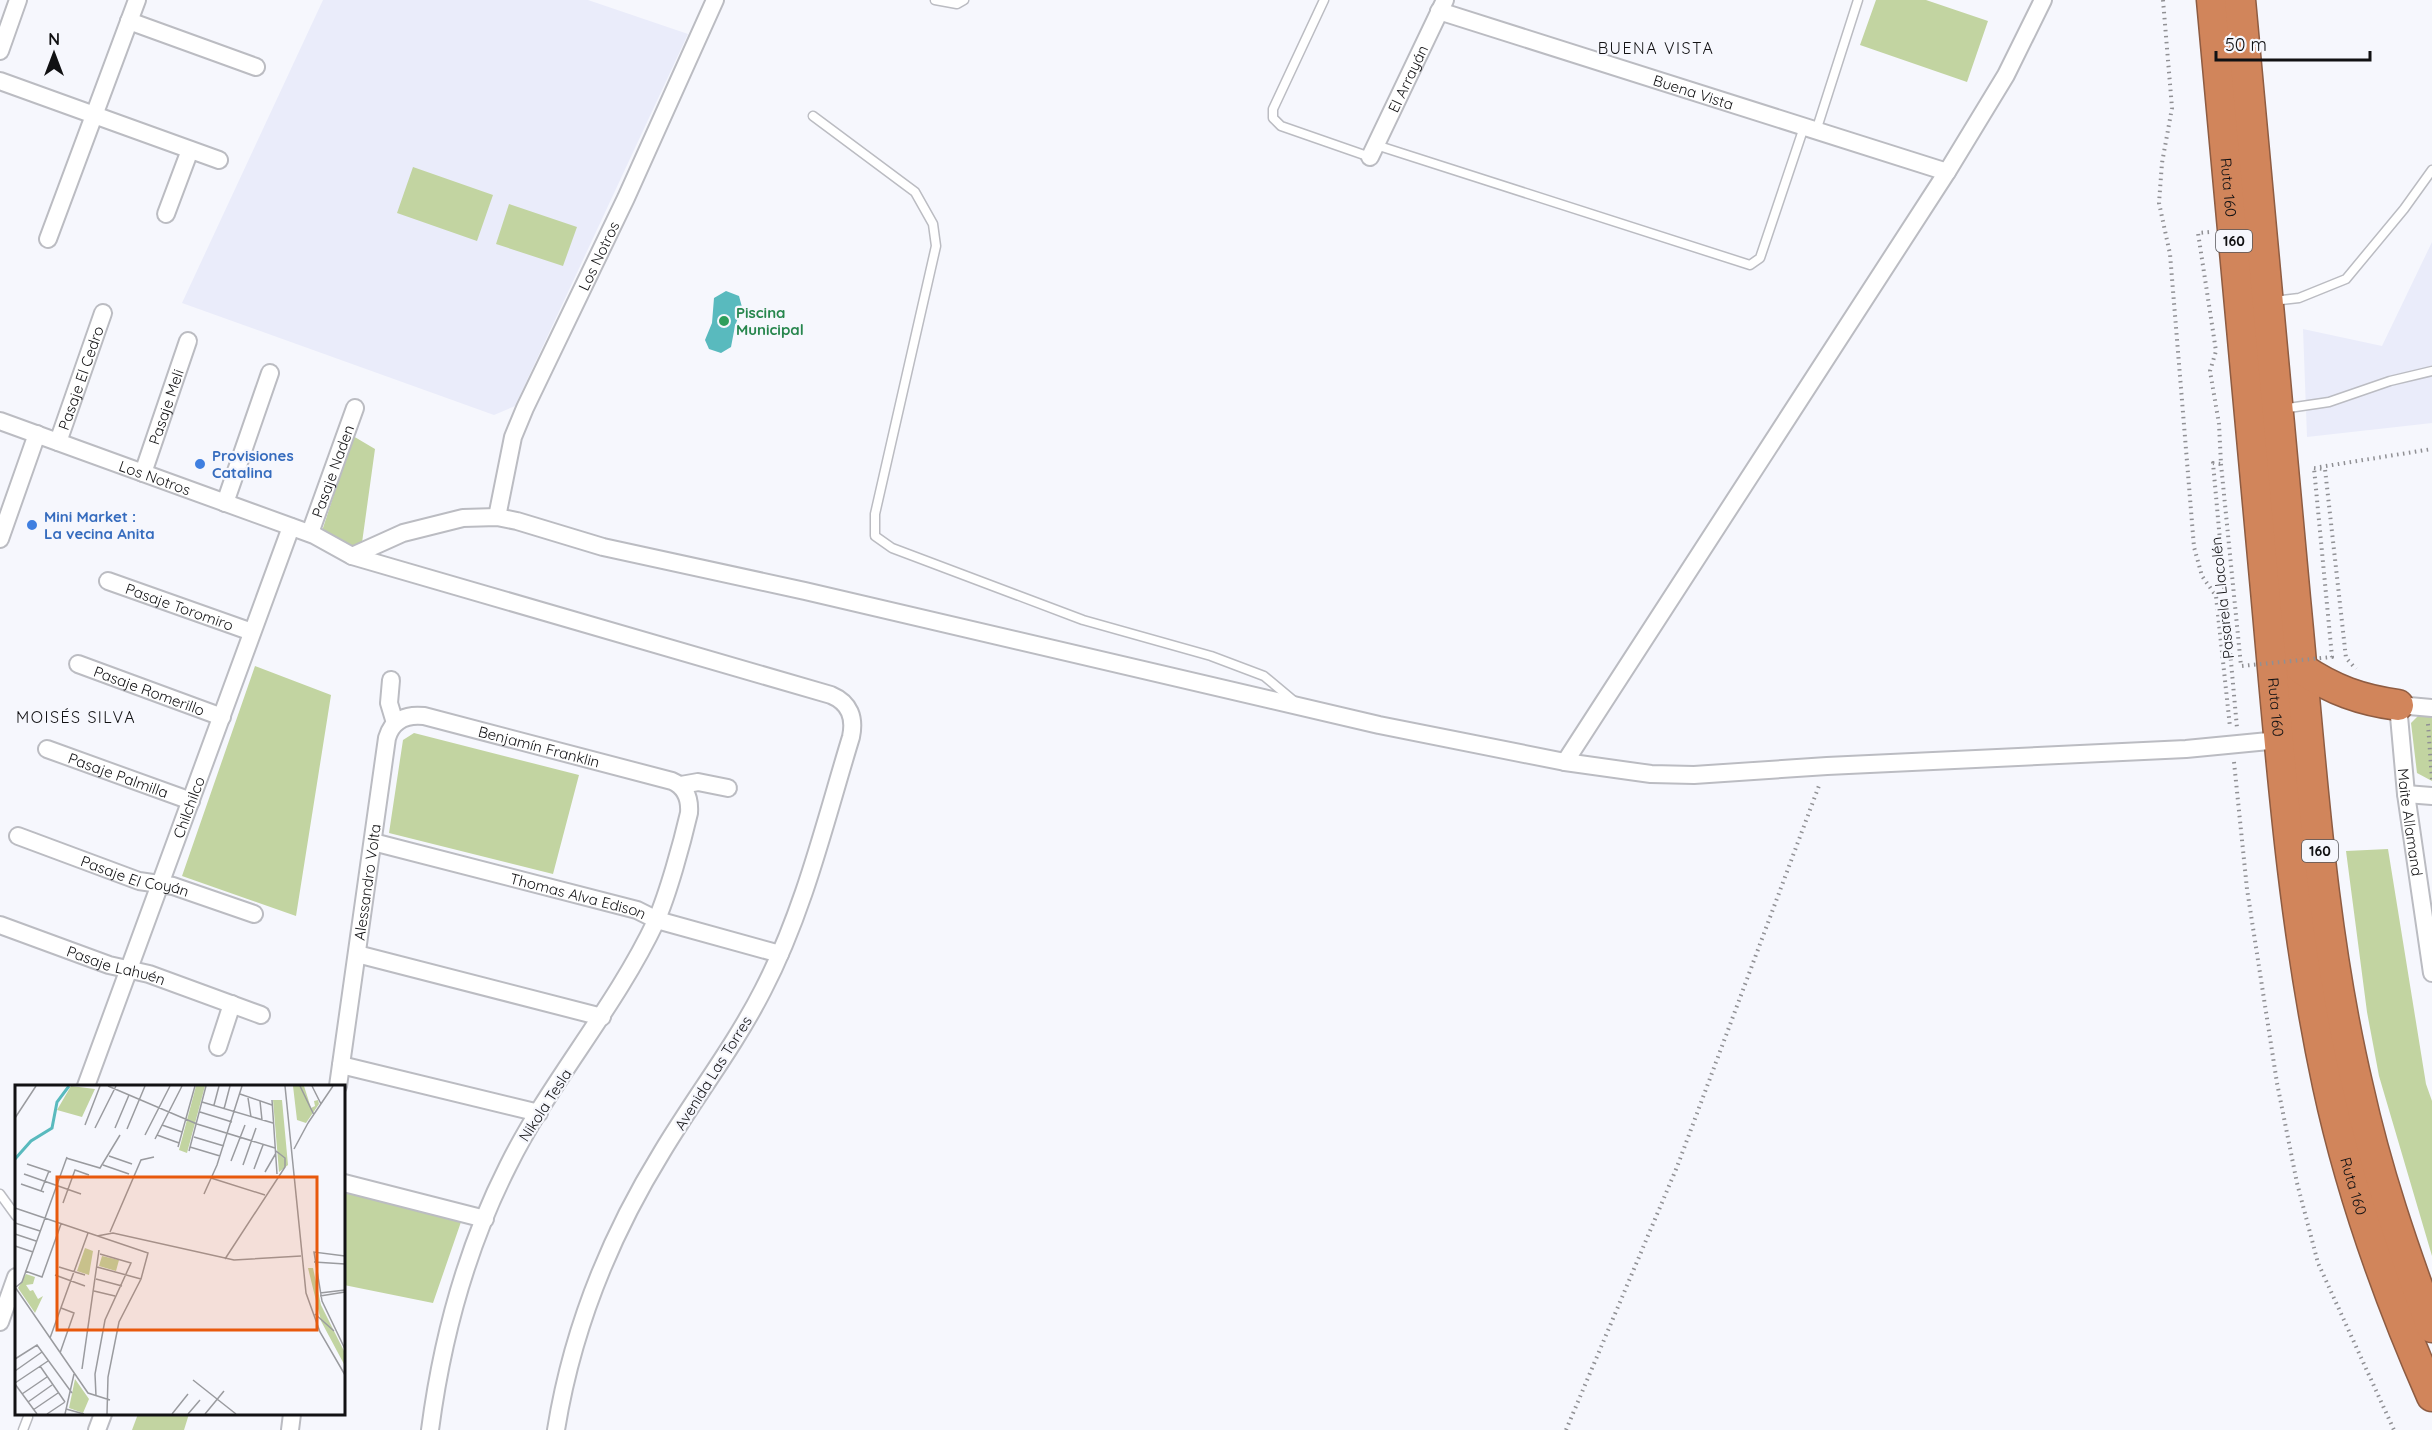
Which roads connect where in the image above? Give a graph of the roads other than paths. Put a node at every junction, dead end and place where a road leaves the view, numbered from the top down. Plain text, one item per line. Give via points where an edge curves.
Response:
1 (18, 0) edge
2 (137, 0) edge
3 (715, 0) edge
4 (935, 0) edge
5 (964, 0) edge
6 (1324, 0) edge
7 (1858, 0) edge
8 (2043, 0) edge
9 (2212, 0) edge
10 (2240, 0) edge
11 (1442, 6) edge
12 (129, 21) junction
13 (0, 51) edge
14 (256, 67) dead end
15 (0, 81) edge
16 (94, 115) junction
17 (813, 116) dead end
18 (1810, 129) junction
19 (189, 150) junction
20 (1373, 151) junction
21 (219, 160) dead end
22 (2432, 170) edge
23 (1947, 172) junction
24 (166, 214) dead end
25 (48, 239) dead end
26 (2268, 301) junction
27 (103, 313) dead end
28 (188, 341) dead end
29 (2432, 371) edge
30 (270, 373) dead end
31 (355, 408) dead end
32 (2277, 409) junction
33 (0, 421) edge
34 (37, 434) junction
35 (58, 442) junction
36 (143, 473) junction
37 (225, 503) junction
38 (497, 517) junction
39 (291, 527) junction
40 (310, 533) junction
41 (0, 539) edge
42 (352, 556) junction
43 (108, 581) dead end
44 (252, 633) junction
45 (78, 664) dead end
46 (2302, 669) junction
47 (391, 680) dead end
48 (2398, 705) junction
49 (1302, 707) junction
50 (2430, 708) edge
51 (849, 709) joint
52 (222, 717) junction
53 (395, 723) junction
54 (2279, 740) junction
55 (47, 749) dead end
56 (1565, 762) junction
57 (728, 788) dead end
58 (684, 789) junction
59 (2406, 794) junction
60 (2432, 796) edge
61 (191, 801) junction
62 (18, 836) dead end
63 (373, 842) junction
64 (160, 884) junction
65 (254, 914) dead end
66 (657, 920) junction
67 (0, 925) edge
68 (357, 954) junction
69 (780, 954) junction
70 (129, 969) junction
71 (2432, 973) edge
72 (232, 1004) junction
73 (261, 1015) dead end
74 (602, 1017) junction
75 (218, 1047) dead end
76 (341, 1065) junction
77 (86, 1085) edge
78 (338, 1085) edge
79 (539, 1113) junction
80 (345, 1183) edge
81 (0, 1194) edge
82 (15, 1215) edge
83 (485, 1219) junction
84 (15, 1279) edge
85 (2415, 1282) junction
86 (3, 1301) edge
87 (2432, 1306) edge
88 (0, 1322) edge
89 (2432, 1327) edge
90 (2432, 1396) edge
91 (102, 1415) edge
92 (292, 1415) edge
93 (28, 1417) dead end
94 (23, 1430) edge
95 (97, 1430) edge
96 (290, 1430) edge
97 (430, 1430) edge
98 (556, 1430) edge

1 - 13 street
2 - 12 street
3 - 38 street, Los Notros via 525,408 513,438
4 - 5 lane via 957,4
6 - 20 lane via 1273,118 1281,126
7 - 18 lane
8 - 23 street via 2006,75
9 - 54 highway, Ruta 160 / 160
10 - 26 highway, Ruta 160 / 160
11 - 18 street, Buena Vista
11 - 20 street, El Arrayán
12 - 14 street
12 - 16 street
15 - 16 street
16 - 19 street
16 - 25 street
17 - 49 lane via 915,192 933,224 936,246 875,514 875,536 892,548 1083,620 1211,656 1264,676
18 - 20 lane via 1760,258 1750,265
18 - 23 street, Buena Vista
19 - 21 street
19 - 24 street
22 - 26 lane via 2346,279 2299,298
23 - 56 street
26 - 32 highway, Ruta 160 / 160
27 - 35 street, Pasaje El Cedro
28 - 36 street, Pasaje Meli
29 - 32 lane via 2329,402
30 - 37 street
31 - 40 street, Pasaje Naden
32 - 46 highway, Ruta 160 / 160
33 - 34 street, Los Notros
34 - 35 street, Los Notros
34 - 41 street
35 - 36 street, Los Notros
36 - 37 street, Los Notros
37 - 39 street, Los Notros
38 - 42 street via 463,518 411,531
38 - 49 street via 603,548
39 - 40 street, Los Notros
39 - 44 street, Chilchilco
40 - 42 street, Los Notros
42 - 51 street, Los Notros via 831,694
43 - 44 street, Pasaje Toromiro
44 - 52 street, Chilchilco
45 - 52 street, Pasaje Romerillo
46 - 48 highway via 2329,687 2354,697
46 - 85 highway, Ruta 160 / 160 via 2326,907 2344,1025 2371,1142
47 - 53 street, Alessandro Volta via 389,703
48 - 50 street
48 - 59 street, Maite Allamand
49 - 56 street
51 - 69 street, Avenida Las Torres via 853,721 851,737 806,886
52 - 61 street, Chilchilco
53 - 58 street, Benjamín Franklin via 405,716 424,716
53 - 63 street, Alessandro Volta via 387,738
54 - 56 street via 1694,775 1633,772
54 - 90 highway, Ruta 160 / 160 via 2304,950 2329,1087 2368,1230
55 - 61 street, Pasaje Palmilla
57 - 58 street, Benjamín Franklin via 698,782
58 - 66 street, Nikola Tesla via 689,813
59 - 60 street
59 - 71 street, Maite Allamand
61 - 64 street, Chilchilco
62 - 64 street, Pasaje El Coyán via 139,881
63 - 66 street, Thomas Alva Edison via 636,910
63 - 68 street, Alessandro Volta
64 - 65 street, Pasaje El Coyán
64 - 70 street, Chilchilco
66 - 69 street, Thomas Alva Edison
66 - 74 street, Nikola Tesla
67 - 70 street, Pasaje Lahuén
68 - 74 street
68 - 76 street, Alessandro Volta
69 - 98 street, Avenida Las Torres via 745,1023 662,1151 604,1259 581,1322
70 - 72 street, Pasaje Lahuén
70 - 77 street, Chilchilco
72 - 73 street, Pasaje Lahuén
72 - 75 street
74 - 79 street, Nikola Tesla
76 - 78 street, Alessandro Volta
76 - 79 street
79 - 83 street, Nikola Tesla via 508,1165
80 - 83 street
81 - 82 lane
83 - 97 street, Nikola Tesla via 459,1287 445,1340
84 - 86 street
85 - 87 highway
85 - 89 highway, Ruta 160 / 160
86 - 88 street
91 - 95 street
92 - 96 street
93 - 94 lane

